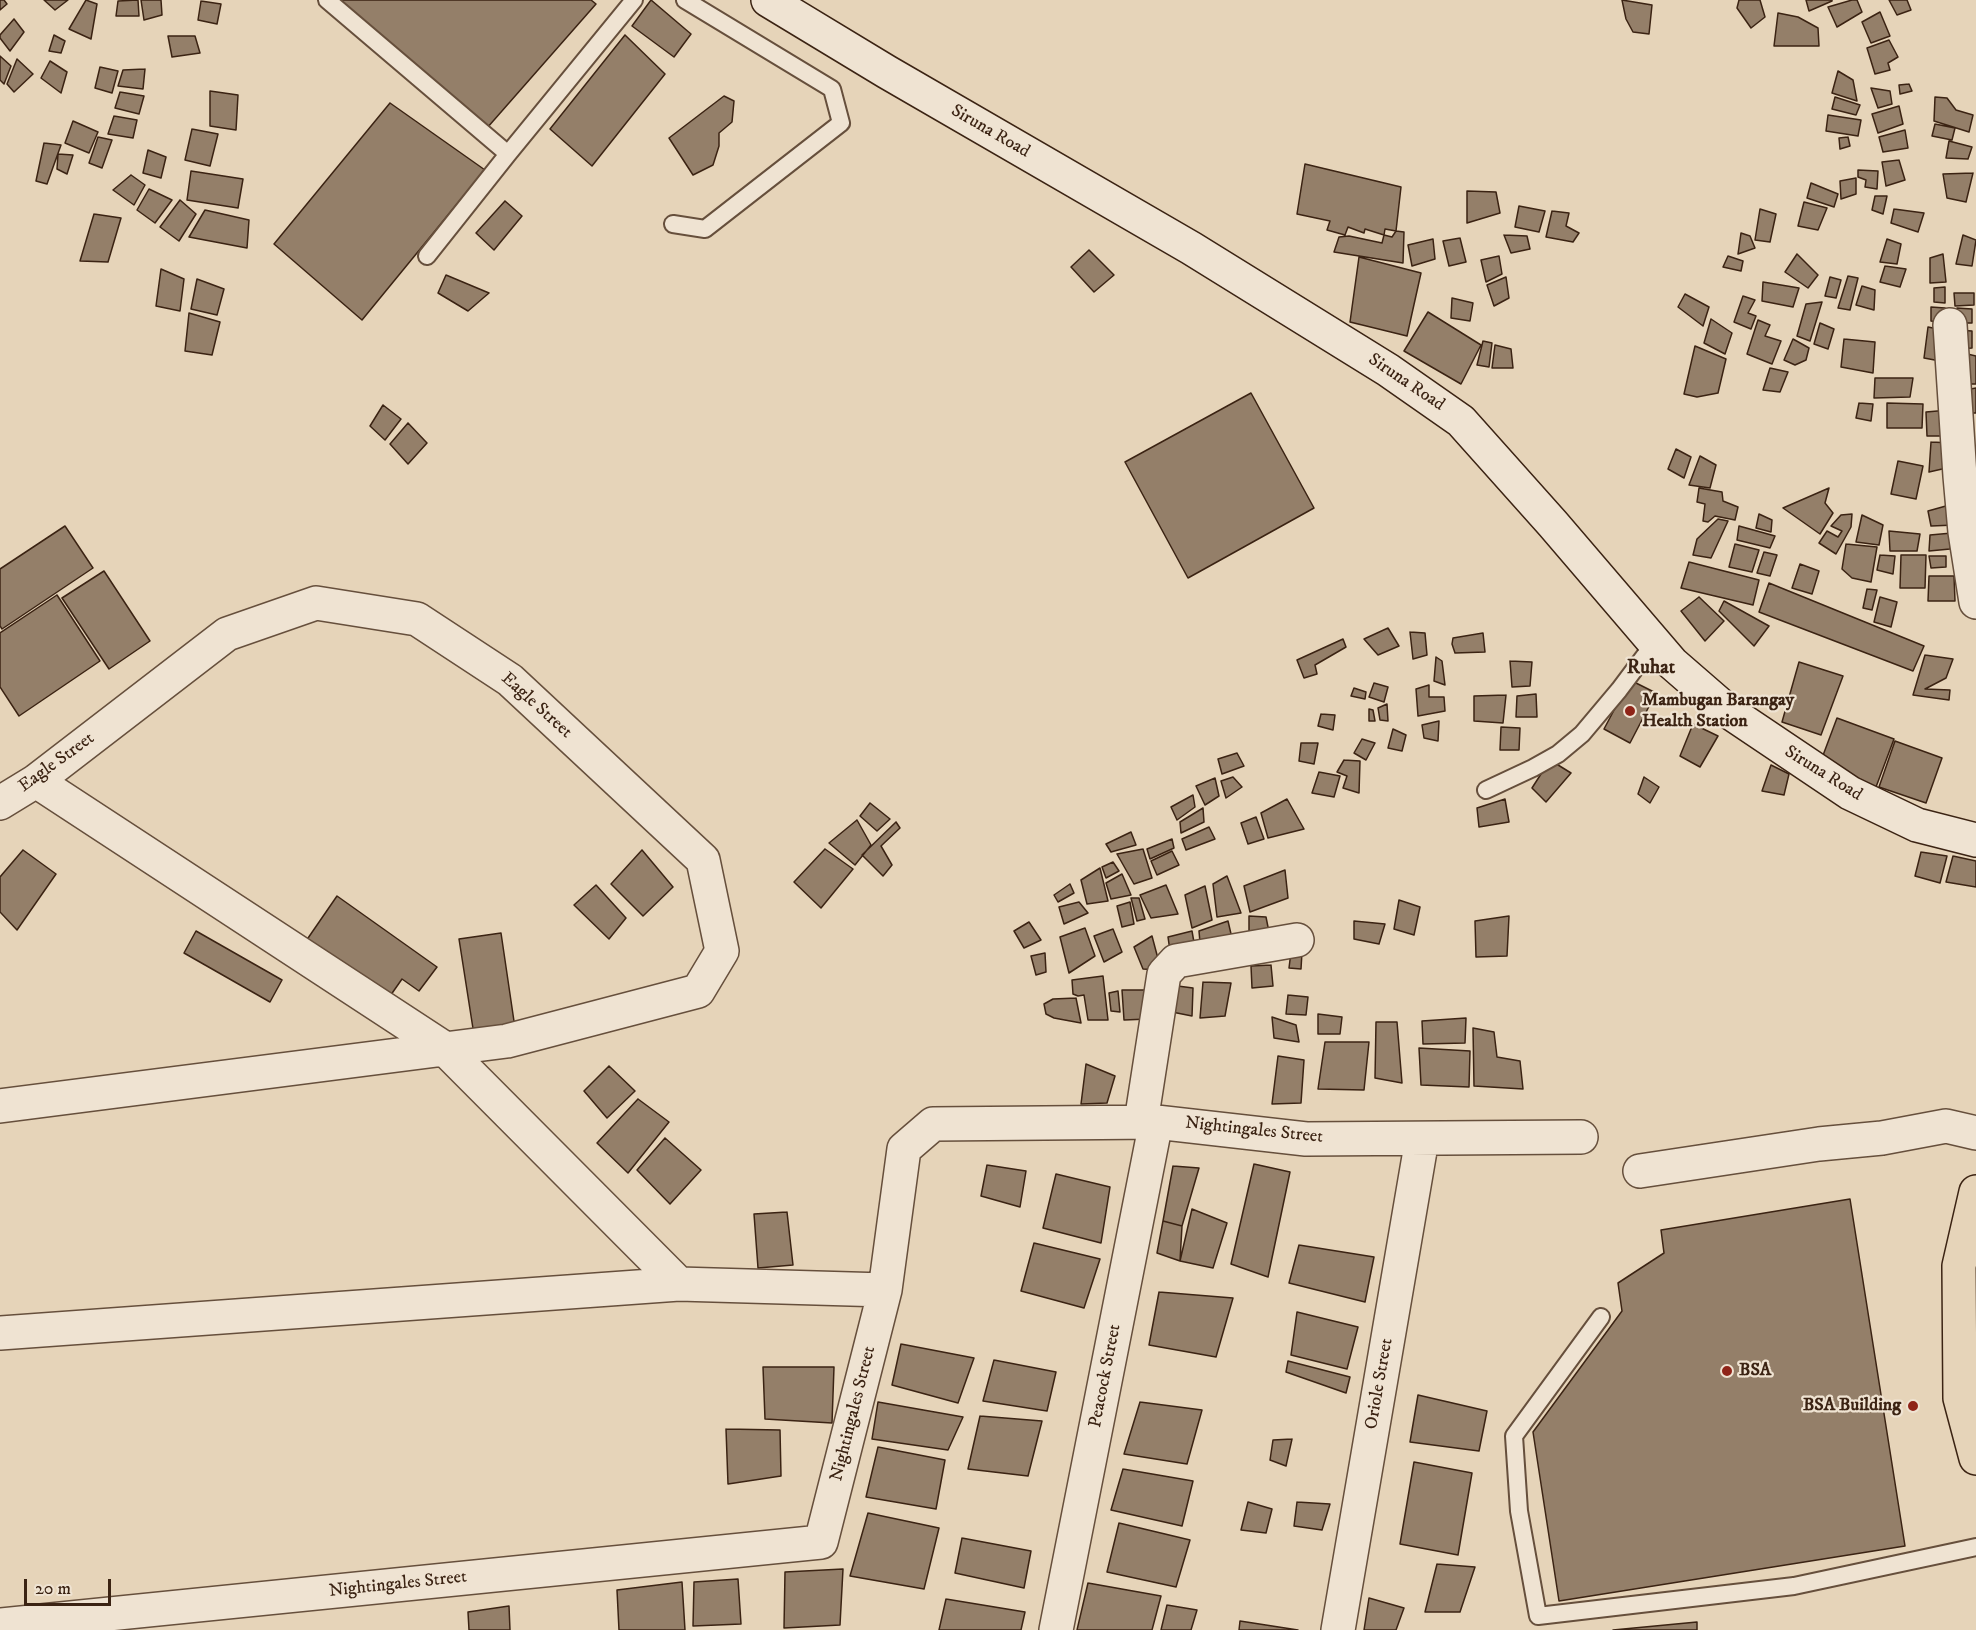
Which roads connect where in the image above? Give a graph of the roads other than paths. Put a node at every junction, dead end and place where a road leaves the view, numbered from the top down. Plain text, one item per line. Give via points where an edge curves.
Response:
1 (327, 0) edge
2 (634, 0) edge
3 (685, 0) edge
4 (768, 0) edge
5 (508, 154) junction
6 (673, 224) dead end
7 (427, 256) dead end
8 (1950, 325) dead end
9 (1976, 602) edge
10 (1649, 650) dead end
11 (36, 781) junction
12 (1486, 790) dead end
13 (0, 803) edge
14 (1976, 840) edge
15 (1297, 940) dead end
16 (444, 1048) junction
17 (0, 1106) edge
18 (1149, 1122) junction
19 (1976, 1133) edge
20 (1581, 1137) dead end
21 (1422, 1139) junction
22 (1640, 1171) dead end
23 (1976, 1192) edge
24 (679, 1284) junction
25 (885, 1290) junction
26 (1601, 1317) dead end
27 (0, 1333) edge
28 (1976, 1458) edge
29 (1976, 1547) edge
30 (0, 1625) edge
31 (1056, 1630) edge
32 (1338, 1630) edge

1 - 5 lane
2 - 5 lane
3 - 6 lane via 832,89 841,123 705,229
4 - 14 street, Siruna Road via 1191,248 1388,370 1461,421 1672,663 1725,709 1850,793 1917,825
5 - 7 lane
8 - 9 street via 1965,532
10 - 12 lane via 1582,734 1558,754
11 - 13 street, Eagle Street
11 - 16 street
11 - 16 street, Eagle Street via 227,634 316,603 417,619 510,680 703,860 722,951 698,991 507,1041
15 - 18 street, Peacock Street via 1176,961 1164,974
16 - 17 street, Eagle Street
16 - 24 street
18 - 21 street, Nightingales Street via 1306,1139
18 - 25 street, Nightingales Street via 933,1124 904,1149
18 - 31 street, Peacock Street
19 - 22 street via 1946,1126
20 - 21 street, Nightingales Street
21 - 32 street, Oriole Street
23 - 28 main road via 1959,1266 1959,1326 1960,1398
24 - 25 street
24 - 27 street
25 - 30 street, Nightingales Street via 821,1542
26 - 29 lane via 1515,1436 1519,1511 1538,1616 1794,1586

